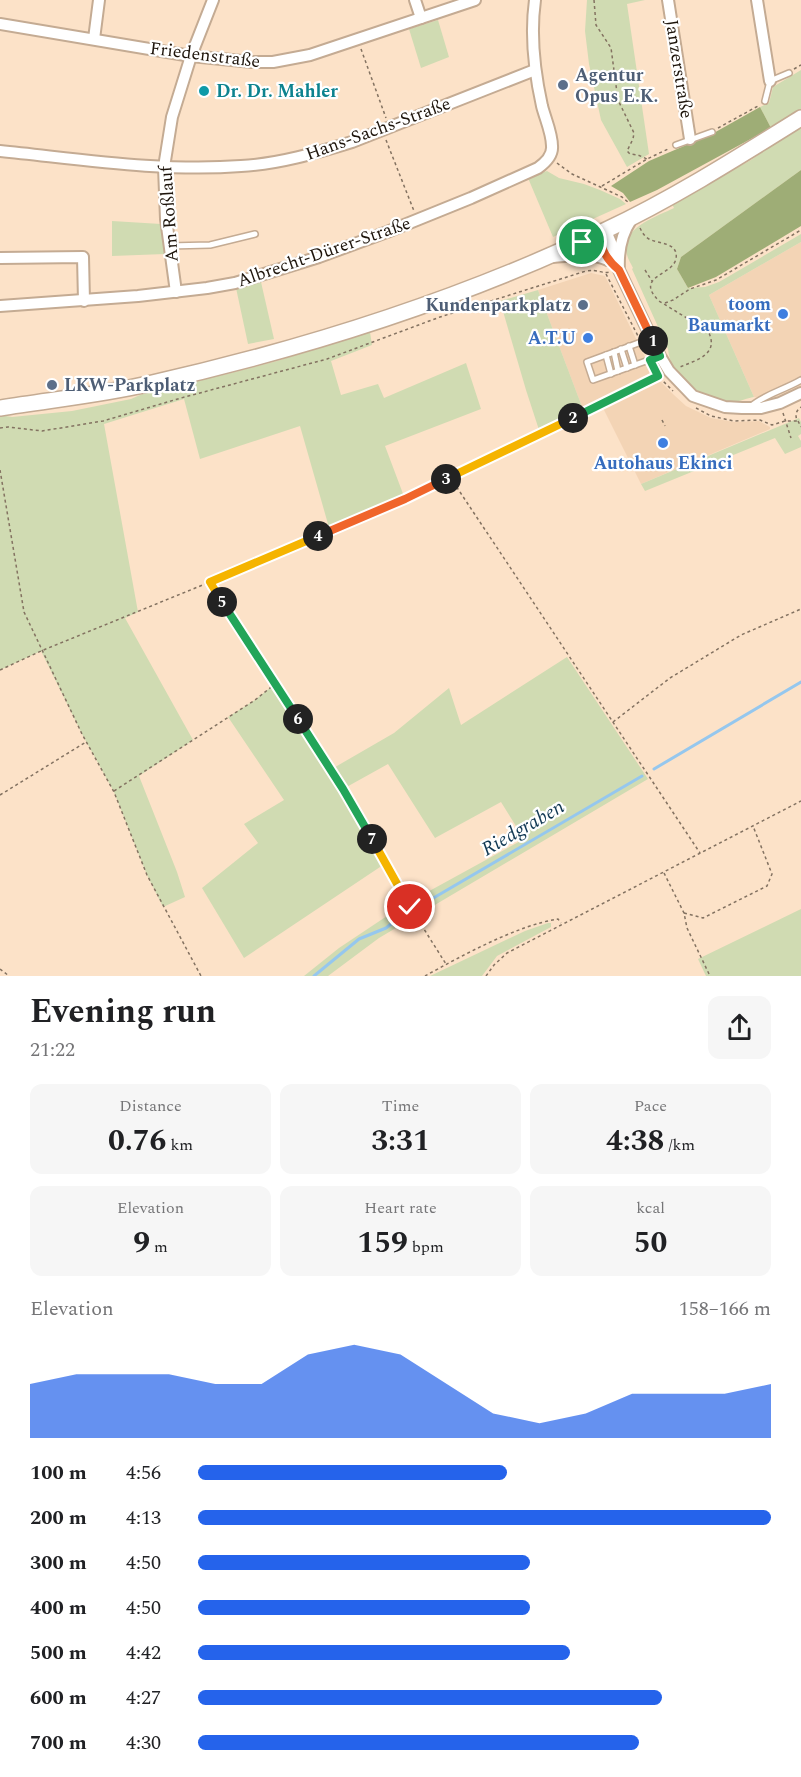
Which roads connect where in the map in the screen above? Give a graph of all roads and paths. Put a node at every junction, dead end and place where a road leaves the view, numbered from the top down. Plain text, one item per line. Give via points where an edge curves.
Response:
1 (99, 0) edge
2 (213, 0) edge
3 (415, 0) edge
4 (535, 0) edge
5 (594, 0) edge
6 (668, 0) edge
7 (757, 0) edge
8 (469, 1) edge
9 (422, 18) junction
10 (0, 24) edge
11 (94, 39) junction
12 (360, 46) dead end
13 (191, 56) junction
14 (535, 70) junction
15 (789, 73) dead end
16 (770, 81) junction
17 (765, 101) joint
18 (801, 118) edge
19 (387, 132) junction
20 (712, 132) joint
21 (690, 139) junction
22 (676, 145) joint
23 (551, 150) junction
24 (0, 151) edge
25 (647, 159) junction
26 (164, 167) junction
27 (602, 187) junction
28 (633, 217) junction
29 (418, 220) junction
30 (801, 230) edge
31 (602, 232) junction
32 (255, 234) dead end
33 (169, 246) junction
34 (546, 257) junction
35 (0, 258) edge
36 (615, 263) junction
37 (645, 270) dead end
38 (652, 282) junction
39 (176, 292) junction
40 (84, 301) junction
41 (663, 303) junction
42 (0, 306) edge
43 (646, 340) junction
44 (629, 346) junction
45 (621, 349) junction
46 (614, 352) junction
47 (606, 355) junction
48 (655, 358) junction
49 (635, 365) junction
50 (627, 368) junction
51 (618, 371) junction
52 (669, 371) junction
53 (611, 374) junction
54 (801, 380) edge
55 (801, 393) edge
56 (780, 403) junction
57 (801, 407) edge
58 (0, 408) edge
59 (748, 408) junction
60 (662, 420) dead end
61 (785, 421) junction
62 (797, 421) junction
63 (665, 426) dead end
64 (801, 427) edge
65 (0, 428) edge
66 (790, 438) dead end
67 (0, 470) edge
68 (450, 477) junction
69 (210, 582) junction
70 (801, 609) edge
71 (41, 651) junction
72 (0, 670) edge
73 (276, 683) junction
74 (613, 722) junction
75 (86, 742) junction
76 (114, 792) junction
77 (0, 795) edge
78 (801, 801) edge
79 (753, 826) junction
80 (700, 853) junction
81 (664, 872) junction
82 (684, 912) junction
83 (561, 924) junction
84 (446, 964) junction
85 (0, 969) edge
86 (9, 976) edge
87 (201, 976) edge
88 (425, 976) edge
89 (486, 976) edge
90 (710, 976) edge

1 - 11 street
2 - 13 street, Am Roßlauf
3 - 9 street
4 - 14 street
5 - 25 path via 596,25 610,48 618,100 634,133 627,151
6 - 21 street, Janzerstraße
7 - 16 street
8 - 9 street, Friedenstraße
9 - 13 street, Friedenstraße via 310,55 273,62
10 - 11 street, Friedenstraße
11 - 13 street, Friedenstraße
12 - 19 path
13 - 26 street, Am Roßlauf via 172,117
14 - 19 street, Hans-Sachs-Straße
14 - 23 street
15 - 16 lane
16 - 17 lane
17 - 20 path
18 - 28 main road
19 - 26 street, Hans-Sachs-Straße via 273,162
19 - 29 path
20 - 21 lane
21 - 22 lane
22 - 25 path
23 - 27 path via 563,168
23 - 29 street, Albrecht-Dürer-Straße via 545,163 521,176
24 - 26 street, Hans-Sachs-Straße
25 - 27 path
26 - 33 street, Am Roßlauf
27 - 28 path via 622,197
28 - 31 main road
28 - 36 street via 622,235
28 - 38 path via 650,240 671,246 675,252 673,265
29 - 39 street, Albrecht-Dürer-Straße via 261,276
30 - 41 path via 716,280
31 - 34 main road
31 - 36 street
32 - 33 lane via 210,245
33 - 39 street, Am Roßlauf
34 - 36 street via 587,254
34 - 58 main road via 433,303 260,357 146,384
35 - 40 street via 83,257
36 - 43 street
37 - 38 path
38 - 41 path via 654,295
39 - 40 street, Albrecht-Dürer-Straße
40 - 42 street, Albrecht-Dürer-Straße
41 - 52 path via 708,331 712,338 706,354
43 - 44 lane
43 - 48 street
43 - 65 path via 606,273 596,269 440,317 327,359 103,421 42,430
44 - 45 lane
44 - 49 lane
45 - 46 lane
45 - 50 lane
46 - 47 lane
46 - 51 lane
47 - 53 lane
47 - 53 lane via 587,362 593,380
48 - 49 lane
48 - 52 street
48 - 68 path via 658,376
49 - 50 lane
50 - 51 lane
51 - 53 lane
52 - 59 street via 693,396 724,407
54 - 59 lane
55 - 56 street
56 - 59 street
56 - 61 path
57 - 62 path via 795,415
60 - 63 path
61 - 62 path
61 - 66 path
62 - 64 path
67 - 71 path via 24,612
68 - 69 path
68 - 74 path
69 - 71 path
69 - 73 path
70 - 74 path via 741,635 670,678
71 - 72 path
71 - 75 path
73 - 76 path
73 - 84 path
74 - 80 path
75 - 76 path
75 - 77 path
76 - 87 path via 147,876
78 - 79 path
79 - 80 path
79 - 82 path via 772,874 767,886 703,918
80 - 81 path
81 - 82 path
81 - 83 path
82 - 90 path via 687,928
83 - 84 path via 558,919 546,921
83 - 89 path via 507,953
84 - 88 path
85 - 86 path

